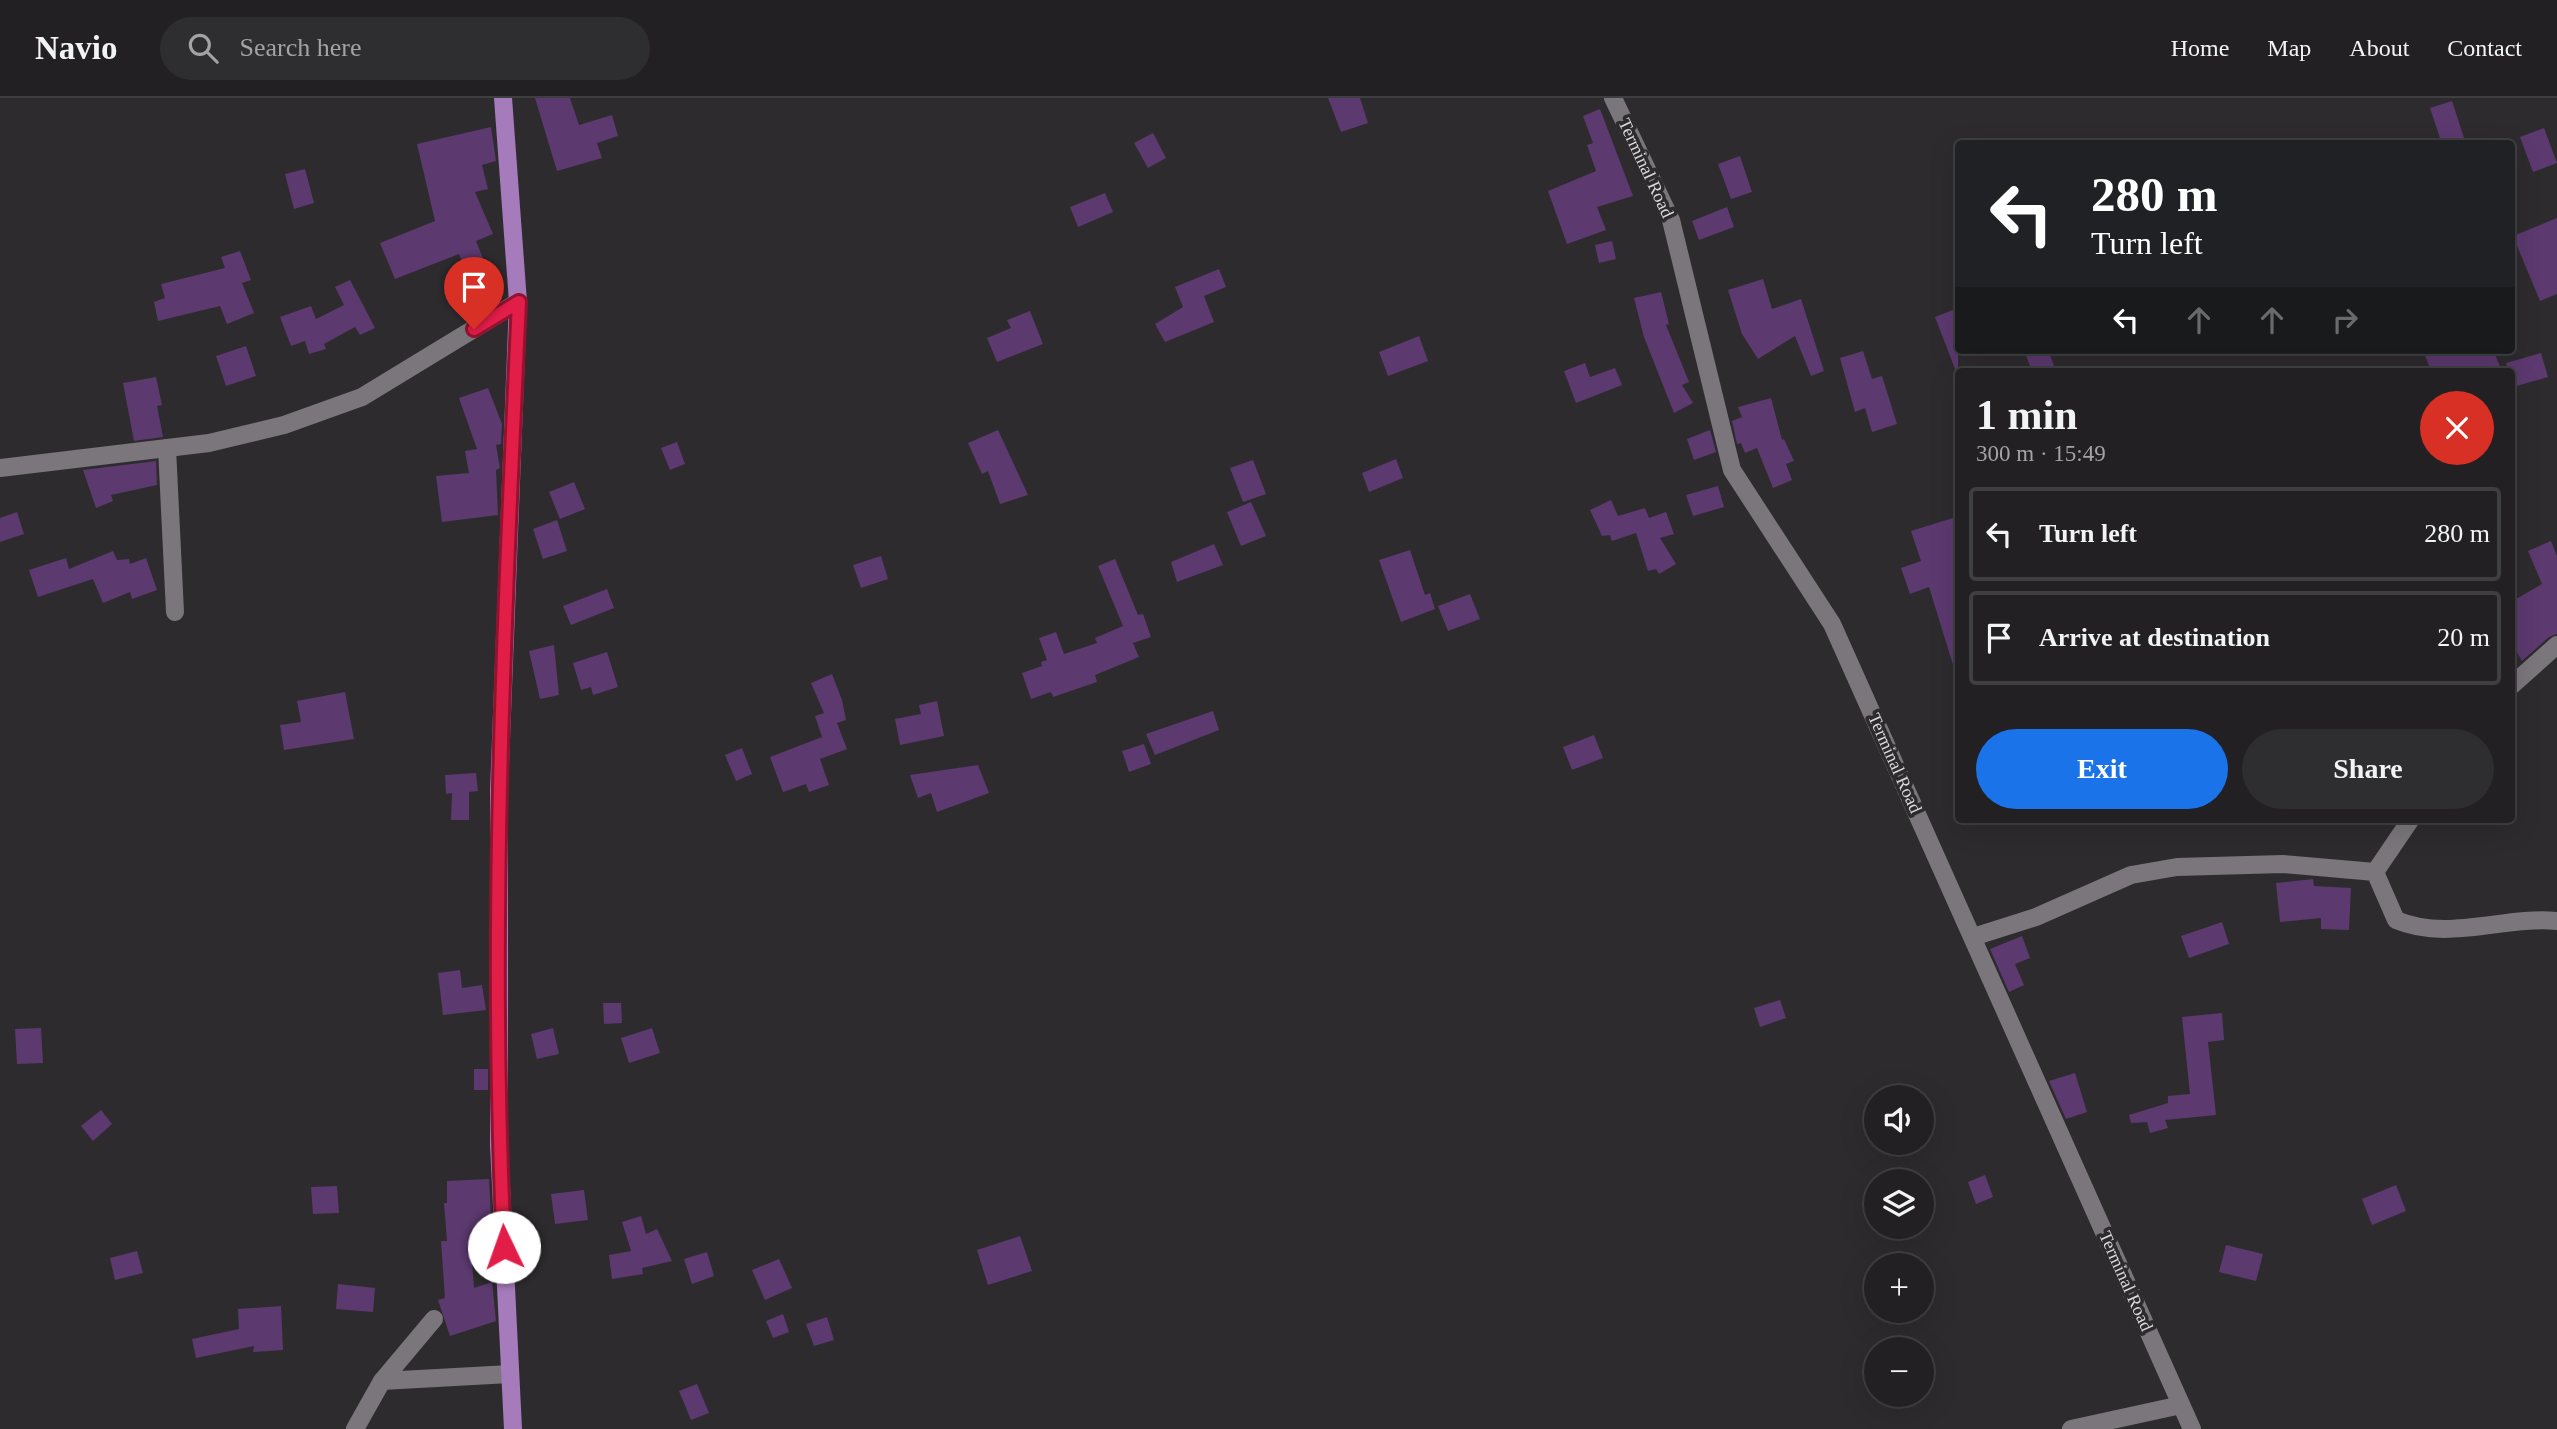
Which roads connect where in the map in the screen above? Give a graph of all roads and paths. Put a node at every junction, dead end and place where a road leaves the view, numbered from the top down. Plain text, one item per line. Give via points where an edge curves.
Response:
1 (503, 98) edge
2 (1614, 98) edge
3 (519, 302) junction
4 (167, 448) junction
5 (0, 468) edge
6 (175, 612) dead end
7 (2557, 645) edge
8 (2515, 682) edge
9 (2408, 823) edge
10 (2375, 872) junction
11 (2557, 921) edge
12 (1973, 937) junction
13 (434, 1319) dead end
14 (510, 1374) junction
15 (382, 1381) junction
16 (2181, 1405) junction
17 (355, 1429) edge
18 (513, 1429) edge
19 (2071, 1429) edge
20 (2192, 1429) edge

1 - 3 main road
2 - 12 street, Terminal Road via 1671,220 1732,470 1832,624
3 - 4 street via 362,397 284,425
3 - 14 main road via 499,791 499,1145
4 - 5 street
4 - 6 street
7 - 8 street
9 - 10 street
10 - 11 street via 2396,920 2417,929
10 - 12 street via 2283,864 2177,867 2131,875 2036,917
12 - 16 street, Terminal Road
13 - 15 street
14 - 15 street
14 - 18 main road
15 - 17 street
16 - 19 street
16 - 20 street, Terminal Road

